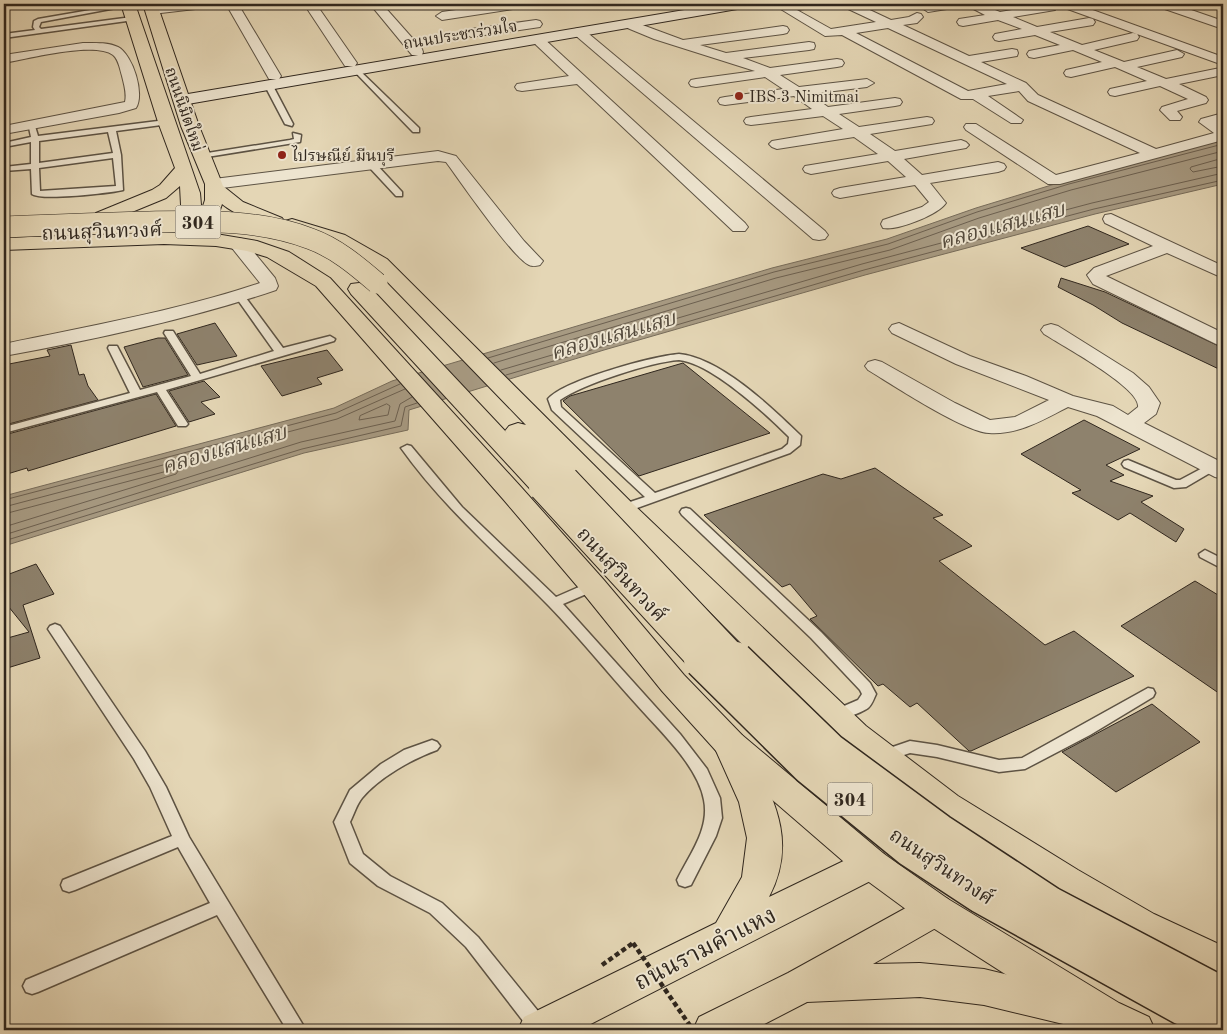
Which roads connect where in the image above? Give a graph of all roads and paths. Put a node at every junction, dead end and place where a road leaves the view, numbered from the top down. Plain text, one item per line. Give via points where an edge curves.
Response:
1 (204, 4) edge
2 (232, 4) edge
3 (310, 4) edge
4 (376, 4) edge
5 (710, 4) edge
6 (743, 4) edge
7 (815, 4) edge
8 (848, 4) edge
9 (953, 4) edge
10 (970, 4) edge
11 (1066, 4) edge
12 (1164, 4) edge
13 (151, 7) edge
14 (1051, 7) dead end
15 (900, 8) dead end
16 (928, 8) dead end
17 (130, 10) edge
18 (442, 16) dead end
19 (1001, 16) junction
20 (532, 17) edge
21 (963, 22) dead end
22 (1089, 22) dead end
23 (889, 23) junction
24 (629, 24) junction
25 (1223, 25) edge
26 (39, 30) junction
27 (783, 30) dead end
28 (1037, 30) junction
29 (844, 31) junction
30 (579, 32) junction
31 (470, 34) dead end
32 (745, 35) junction
33 (4, 36) edge
34 (999, 37) dead end
35 (1133, 38) dead end
36 (140, 43) junction
37 (679, 44) junction
38 (809, 46) dead end
39 (100, 47) junction
40 (1078, 48) junction
41 (769, 51) junction
42 (417, 52) junction
43 (1012, 53) dead end
44 (1034, 54) dead end
45 (1177, 54) dead end
46 (716, 56) junction
47 (4, 59) edge
48 (681, 60) dead end
49 (968, 61) junction
50 (147, 64) junction
51 (837, 64) dead end
52 (1120, 65) junction
53 (353, 66) junction
54 (1222, 66) edge
55 (125, 67) junction
56 (919, 71) junction
57 (766, 73) junction
58 (1071, 73) dead end
59 (580, 79) junction
60 (274, 81) junction
61 (696, 82) dead end
62 (867, 83) dead end
63 (1162, 83) junction
64 (1021, 86) junction
65 (522, 87) dead end
66 (796, 92) junction
67 (1115, 92) dead end
68 (974, 94) junction
69 (181, 96) junction
70 (726, 101) dead end
71 (895, 102) dead end
72 (825, 111) junction
73 (1089, 112) dead end
74 (1071, 115) junction
75 (1175, 117) dead end
76 (1223, 117) edge
77 (751, 121) dead end
78 (927, 121) dead end
79 (166, 122) junction
80 (290, 124) dead end
81 (31, 125) junction
82 (111, 128) junction
83 (4, 130) edge
84 (416, 130) dead end
85 (857, 132) junction
86 (296, 134) dead end
87 (1223, 134) edge
88 (35, 140) junction
89 (777, 144) dead end
90 (4, 145) edge
91 (961, 145) dead end
92 (1153, 153) junction
93 (117, 155) junction
94 (201, 156) junction
95 (891, 156) junction
96 (372, 165) junction
97 (35, 166) junction
98 (998, 167) dead end
99 (4, 169) edge
100 (184, 169) junction
101 (810, 169) dead end
102 (918, 180) junction
103 (214, 187) junction
104 (840, 193) dead end
105 (399, 194) dead end
106 (188, 214) junction
107 (210, 214) junction
108 (103, 217) junction
109 (1111, 219) dead end
110 (4, 221) edge
111 (275, 222) junction
112 (889, 224) dead end
113 (4, 226) edge
114 (739, 227) dead end
115 (4, 235) edge
116 (819, 235) dead end
117 (173, 238) junction
118 (195, 238) junction
119 (237, 243) junction
120 (4, 244) edge
121 (1168, 246) junction
122 (534, 261) dead end
123 (1223, 273) edge
124 (240, 296) junction
125 (899, 329) dead end
126 (1052, 330) dead end
127 (169, 332) dead end
128 (330, 339) dead end
129 (1223, 340) edge
130 (113, 348) dead end
131 (4, 350) edge
132 (280, 352) junction
133 (875, 366) dead end
134 (197, 378) junction
135 (160, 388) junction
136 (137, 394) junction
137 (1066, 400) junction
138 (1131, 423) junction
139 (182, 424) dead end
140 (4, 430) edge
141 (407, 448) dead end
142 (1128, 464) dead end
143 (1218, 469) edge
144 (653, 498) junction
145 (622, 509) junction
146 (686, 512) dead end
147 (1205, 554) dead end
148 (1223, 565) edge
149 (593, 586) junction
150 (554, 603) junction
151 (55, 629) dead end
152 (1148, 693) dead end
153 (835, 716) junction
154 (730, 744) junction
155 (432, 746) dead end
156 (881, 756) junction
157 (946, 806) junction
158 (182, 840) junction
159 (1012, 848) junction
160 (871, 864) junction
161 (685, 880) dead end
162 (70, 885) dead end
163 (221, 906) junction
164 (935, 910) junction
165 (729, 936) junction
166 (1223, 964) edge
167 (602, 965) dead end
168 (802, 985) junction
169 (32, 986) dead end
170 (1223, 996) edge
171 (1120, 1023) edge
172 (1223, 1025) edge
173 (297, 1030) edge
174 (539, 1030) edge
175 (693, 1030) edge
176 (714, 1030) edge

1 - 13 street
2 - 60 street
3 - 53 street
4 - 42 street
5 - 20 main road, ถนนประชาร่วมใจ
6 - 24 main road, ถนนประชาร่วมใจ
7 - 29 street via 785,8 829,34
8 - 23 street
9 - 16 street
10 - 19 street
11 - 54 street
12 - 25 street
13 - 69 main road, ถนนนิมิตใหม่
14 - 19 street
15 - 23 street via 916,19
17 - 26 lane
17 - 26 lane via 40,20 36,27
17 - 36 main road, ถนนนิมิตใหม่
18 - 20 street
19 - 21 street
19 - 28 street
20 - 30 main road, ถนนประชาร่วมใจ
20 - 31 street
20 - 42 main road, ถนนประชาร่วมใจ
20 - 53 main road, ถนนประชาร่วมใจ
20 - 59 street
22 - 28 street
23 - 29 street
23 - 49 street
24 - 30 main road, ถนนประชาร่วมใจ
24 - 37 street
26 - 33 lane
27 - 32 street
28 - 34 street
28 - 40 street
29 - 56 street
30 - 116 street
32 - 37 street
32 - 41 street
35 - 40 street
36 - 39 street
36 - 50 main road, ถนนนิมิตใหม่
37 - 46 street
38 - 41 street
39 - 47 street via 58,49
39 - 55 street via 120,53
40 - 44 street
40 - 52 street
41 - 46 street
42 - 53 main road, ถนนประชาร่วมใจ
43 - 49 street
45 - 52 street
46 - 48 street
46 - 57 street via 754,66
49 - 56 street
49 - 64 street
50 - 55 street
50 - 79 main road, ถนนนิมิตใหม่
51 - 57 street
52 - 58 street
52 - 63 street
53 - 60 main road, ถนนประชาร่วมใจ
53 - 84 lane
54 - 63 street
55 - 81 street via 132,87 134,100 131,105
56 - 68 street via 966,96
57 - 61 street
57 - 66 street
59 - 65 street
59 - 114 street
60 - 69 main road, ถนนประชาร่วมใจ
60 - 80 lane
62 - 66 street
63 - 67 street
63 - 75 street via 1201,100 1167,110
64 - 68 street
64 - 74 street via 1033,98
66 - 70 street
66 - 72 street
68 - 92 street via 1016,120 970,127 1054,181
69 - 94 main road, ถนนนิมิตใหม่
71 - 72 street
72 - 77 street
72 - 85 street
73 - 74 street
74 - 92 street
76 - 87 street via 1206,122
78 - 85 street
79 - 82 lane
79 - 100 main road, ถนนนิมิตใหม่
81 - 83 street
81 - 88 lane
82 - 88 lane
82 - 93 lane
85 - 89 street
85 - 95 street
86 - 94 lane via 297,140 292,142
87 - 92 street
88 - 90 lane
88 - 97 lane
91 - 95 street
93 - 97 lane
93 - 97 lane via 120,188 36,194
94 - 103 main road, ถนนนิมิตใหม่
95 - 101 street
95 - 102 street
96 - 103 street
96 - 105 lane
96 - 122 street via 438,156 451,158
97 - 99 lane
98 - 102 street
100 - 106 main road, ถนนนิมิตใหม่ via 191,193 192,205
100 - 108 main road via 159,194
102 - 104 street
102 - 112 street via 938,204 928,211
103 - 107 main road
103 - 111 main road via 236,206
106 - 107 main road, ถนนสุวินทวงศ์ / 304
106 - 108 main road, ถนนสุวินทวงศ์ / 304
106 - 117 main road
107 - 111 main road, ถนนสุวินทวงศ์ / 304
107 - 118 main road
108 - 110 main road, ถนนสุวินทวงศ์ / 304
109 - 121 street
111 - 145 main road, ถนนสุวินทวงศ์ / 304 via 320,232 355,246 380,264
113 - 170 main road, ถนนสุวินทวงศ์ / 304, bridge via 212,222 284,231 335,250 377,283 748,673 829,751 939,832 1050,905
115 - 172 main road, ถนนสุวินทวงศ์ / 304, bridge via 132,230 212,231 269,239 319,256 359,289 721,680 809,766 911,849 981,895 1181,1006
117 - 118 main road, ถนนสุวินทวงศ์ / 304
117 - 120 main road, ถนนสุวินทวงศ์ / 304
118 - 119 main road, ถนนสุวินทวงศ์ / 304
119 - 124 street via 269,282 264,289
119 - 149 main road, ถนนสุวินทวงศ์ / 304 via 284,257 323,282
121 - 123 street
121 - 129 street via 1096,275 1108,285
124 - 131 street
124 - 132 lane
125 - 137 street via 963,360
126 - 138 street via 1126,377 1142,391 1149,403 1148,409
127 - 134 lane
128 - 132 lane
130 - 136 lane
132 - 134 lane
133 - 137 street via 947,408 988,427 1022,422
134 - 135 lane
135 - 136 lane
135 - 139 lane
136 - 140 lane
137 - 138 street via 1105,411
138 - 143 street
141 - 150 lane via 458,510
142 - 143 lane via 1174,484 1182,484
144 - 144 lane via 786,451 794,445 795,436 704,362 687,358 672,357 648,364 566,390 554,399 556,408
144 - 145 lane
145 - 153 main road, ถนนสุวินทวงศ์ / 304
146 - 153 lane via 866,686 869,694 864,704
147 - 148 lane
149 - 150 lane
149 - 154 main road, ถนนสุวินทวงศ์ / 304 via 673,683
150 - 161 lane via 699,769 712,798 714,818
151 - 158 lane via 140,755
152 - 156 lane via 1026,763 999,766 910,747
153 - 156 main road, ถนนสุวินทวงศ์ / 304
154 - 160 main road, ถนนสุวินทวงศ์ / 304
154 - 165 main road via 756,802 765,838 760,878
155 - 174 lane via 408,754 386,768 356,794 342,822 356,858 384,881 436,908 472,942
156 - 157 main road, ถนนสุวินทวงศ์ / 304
157 - 159 main road, ถนนสุวินทวงศ์ / 304
157 - 160 main road, ถนนรามคำแหง
158 - 162 lane
158 - 163 lane
159 - 164 main road
159 - 166 main road, ถนนสุวินทวงศ์ / 304 via 1140,925
160 - 164 main road, ถนนสุวินทวงศ์ / 304
160 - 165 main road, ถนนรามคำแหง
163 - 169 lane
163 - 173 lane
164 - 168 main road
164 - 171 main road, ถนนสุวินทวงศ์ / 304
165 - 174 main road, ถนนรามคำแหง
167 - 175 path, bridge via 633,943
168 - 171 main road via 920,980 984,987
168 - 176 main road

